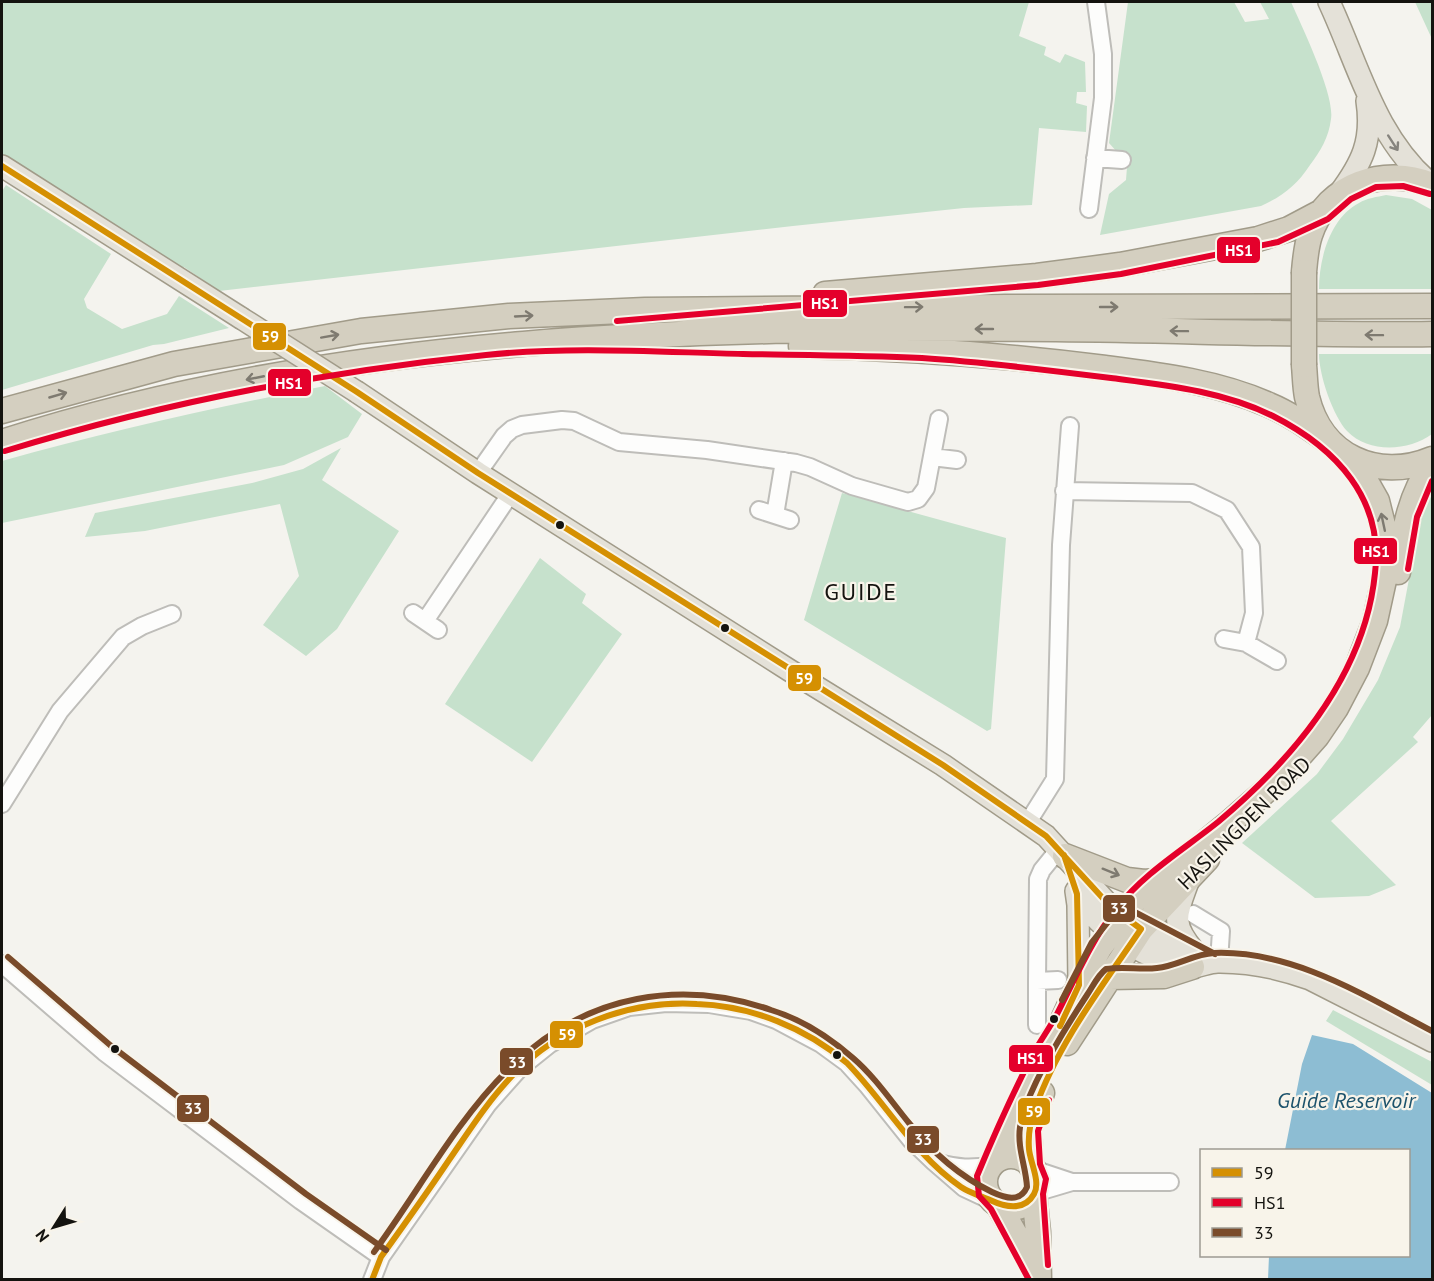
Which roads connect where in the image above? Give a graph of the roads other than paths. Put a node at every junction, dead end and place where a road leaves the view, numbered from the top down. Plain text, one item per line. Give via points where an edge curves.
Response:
1 (1329, 2) edge
2 (1098, 3) edge
3 (1366, 92) junction
4 (1095, 158) junction
5 (1122, 160) dead end
6 (2, 166) edge
7 (1432, 185) edge
8 (1330, 204) junction
9 (1089, 209) dead end
10 (1432, 306) edge
11 (645, 310) junction
12 (1432, 334) edge
13 (563, 341) junction
14 (2, 411) edge
15 (939, 419) dead end
16 (1070, 426) dead end
17 (2, 442) edge
18 (1337, 448) junction
19 (932, 457) junction
20 (1432, 459) edge
21 (957, 460) dead end
22 (784, 461) junction
23 (1432, 465) edge
24 (478, 473) junction
25 (1064, 491) junction
26 (511, 493) junction
27 (775, 515) dead end
28 (172, 614) dead end
29 (425, 621) dead end
30 (1224, 639) dead end
31 (1246, 643) junction
32 (1277, 661) dead end
33 (2, 804) edge
34 (1028, 822) junction
35 (1062, 853) junction
36 (1192, 873) junction
37 (1157, 881) junction
38 (1077, 894) junction
39 (1193, 914) dead end
40 (1126, 931) junction
41 (1204, 961) junction
42 (2, 964) edge
43 (1110, 977) junction
44 (1037, 981) junction
45 (1068, 982) junction
46 (1037, 1025) dead end
47 (1432, 1041) edge
48 (934, 1162) junction
49 (993, 1164) junction
50 (1033, 1180) junction
51 (1072, 1182) junction
52 (1170, 1182) dead end
53 (997, 1203) junction
54 (381, 1257) junction
55 (1039, 1278) edge
56 (372, 1280) edge

1 - 3 main road
2 - 4 street via 1103,98
3 -> 7 main road via 1394,144
3 - 8 main road via 1366,147 1360,164
4 - 5 street
4 - 9 street
6 - 24 main road, bridge
7 - 8 highway via 1411,178 1384,176 1364,182
8 - 11 highway via 1289,229 1258,239 1120,265 1037,276
8 - 18 highway, bridge via 1310,235 1304,272 1304,365 1307,398 1319,426
11 -> 10 highway
14 -> 11 highway via 174,364 361,331 509,316
12 -> 13 highway via 875,329
13 -> 17 highway via 466,348 292,371 170,394
13 - 18 highway via 900,348 1045,360 1160,375 1269,405
15 - 19 street
16 - 25 street
18 - 20 highway via 1367,464 1393,468
37 -> 18 highway, HASLINGDEN ROAD via 1279,779 1317,736 1357,668 1375,621 1384,580 1386,545 1377,501 1364,478
19 - 21 street
19 - 22 street via 924,492 908,502
22 - 24 street via 619,442 574,421 562,420 512,429
22 - 27 street
23 - 36 highway, HASLINGDEN ROAD via 1411,504 1383,627 1347,712 1325,743 1280,791
24 - 26 main road
25 - 31 street via 1192,492 1227,510 1251,547 1254,613
25 - 34 street via 1055,779
26 - 29 street
26 - 34 main road
28 - 33 street via 123,637 60,711
30 - 31 street
31 - 32 street
34 - 35 main road
35 -> 37 highway via 1127,880
35 - 38 main road
35 - 40 main road via 1110,906
35 - 44 street via 1042,870 1038,879
36 - 40 highway, HASLINGDEN ROAD
36 - 41 main road via 1177,924 1183,938
37 - 40 highway, HASLINGDEN ROAD via 1141,894
38 - 40 main road via 1102,924
38 - 45 main road
39 - 41 street via 1228,934
40 - 41 main road via 1158,958
40 - 43 highway, HASLINGDEN ROAD
40 - 45 highway, HASLINGDEN ROAD via 1100,947
41 - 43 highway via 1164,976
41 - 47 main road via 1278,968 1310,979
42 - 54 street via 112,1059
43 - 50 highway, HASLINGDEN ROAD via 1060,1054 1037,1102 1029,1130
44 - 45 street
44 - 46 street
45 - 49 highway, HASLINGDEN ROAD via 1056,1035
48 - 49 street via 960,1168
48 - 53 street via 964,1188
48 - 54 street via 847,1063 804,1034 751,1011 709,1004 629,1007 592,1020 550,1044 520,1068 488,1104
49 - 50 highway via 1013,1156 1023,1160
49 - 53 highway via 986,1185
50 - 51 street
50 - 51 street
50 - 53 highway via 1027,1203 1008,1208
50 - 55 highway, HASLINGDEN ROAD
51 - 52 street
53 - 55 highway, HASLINGDEN ROAD
54 - 56 street

